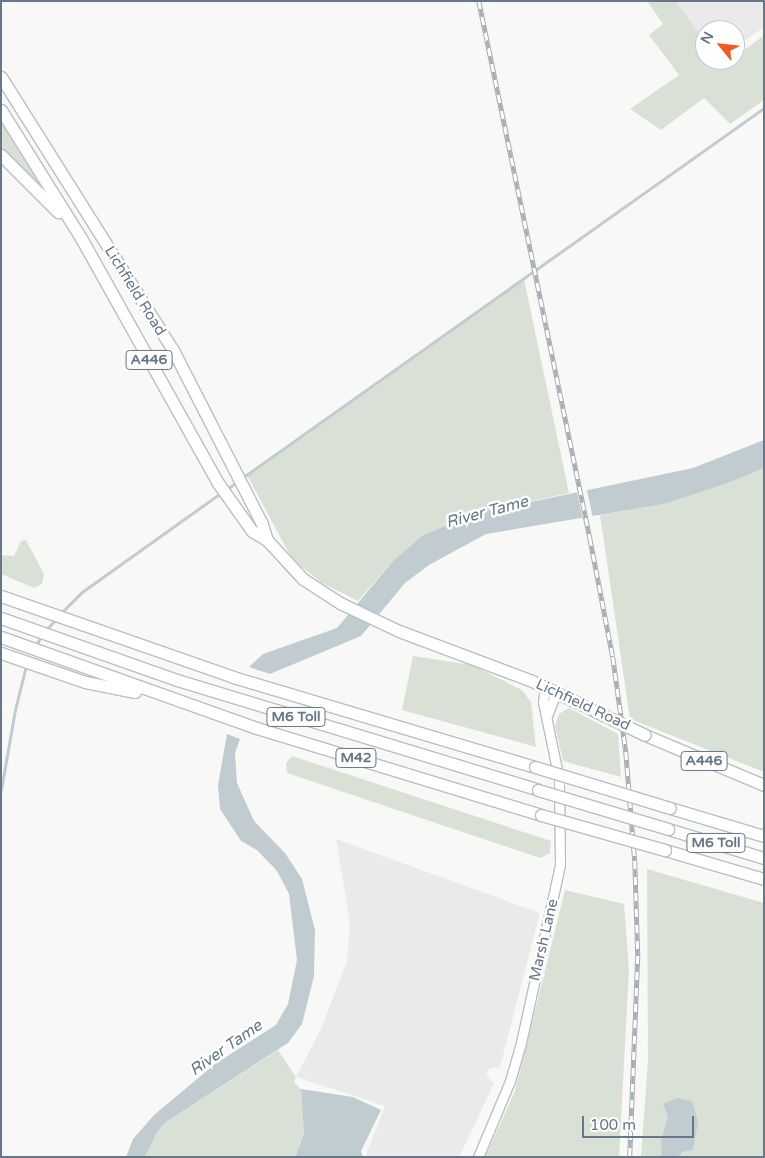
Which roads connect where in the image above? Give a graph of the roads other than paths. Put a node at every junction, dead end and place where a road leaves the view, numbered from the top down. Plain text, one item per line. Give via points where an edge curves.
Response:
1 (1, 77) edge
2 (1, 110) edge
3 (1, 155) edge
4 (81, 238) junction
5 (267, 540) junction
6 (1, 596) edge
7 (1, 618) edge
8 (1, 637) edge
9 (1, 653) edge
10 (545, 688) junction
11 (556, 693) junction
12 (171, 699) junction
13 (546, 716) junction
14 (764, 785) edge
15 (764, 836) edge
16 (764, 858) edge
17 (764, 879) edge
18 (478, 1157) edge

1 - 5 highway, Lichfield Road / A446 via 172,350 262,524
2 - 4 highway, Lichfield Road / A446
3 - 4 highway via 46,197
4 - 5 highway, Lichfield Road / A446 via 218,483 252,531
5 - 10 highway, Lichfield Road / A446 via 302,579 340,604 399,631
6 - 15 highway, bridge via 233,677
7 - 16 highway, M6 Toll, bridge via 242,701
8 - 12 highway, M42
9 - 12 highway via 86,682
10 - 11 highway, Lichfield Road / A446
10 - 13 main road, Marsh Lane
11 - 13 main road
11 - 14 highway, Lichfield Road / A446, bridge
12 - 17 highway, M42, bridge via 541,815
13 - 18 main road, Marsh Lane via 559,779 560,865 518,1056 494,1124

